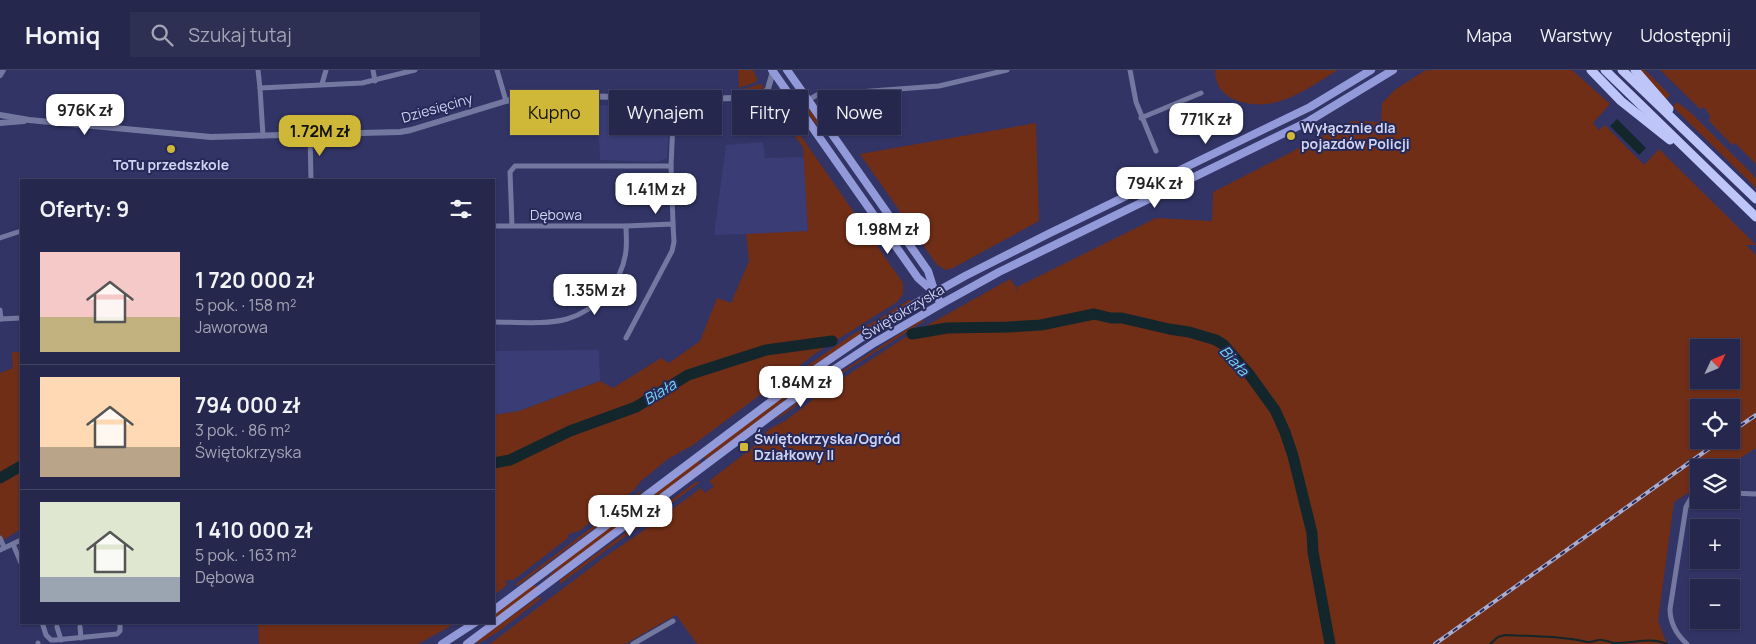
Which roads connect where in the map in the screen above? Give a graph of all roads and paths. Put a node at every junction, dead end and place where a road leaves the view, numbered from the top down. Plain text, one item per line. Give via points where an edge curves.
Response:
1 (3, 70) edge
2 (258, 70) edge
3 (326, 70) edge
4 (373, 70) edge
5 (416, 70) edge
6 (497, 70) edge
7 (787, 70) edge
8 (1007, 70) edge
9 (1130, 70) edge
10 (1371, 70) edge
11 (1393, 70) edge
12 (1591, 70) edge
13 (1605, 70) edge
14 (1622, 70) edge
15 (1635, 70) edge
16 (773, 71) edge
17 (0, 75) edge
18 (375, 81) junction
19 (322, 84) junction
20 (260, 88) junction
21 (767, 90) edge
22 (786, 90) edge
23 (801, 90) edge
24 (1201, 93) dead end
25 (609, 97) edge
26 (808, 100) joint
27 (506, 101) junction
28 (0, 115) edge
29 (1142, 118) junction
30 (29, 120) junction
31 (808, 122) edge
32 (0, 123) edge
33 (310, 134) junction
34 (672, 135) edge
35 (264, 136) junction
36 (1704, 149) junction
37 (1156, 151) dead end
38 (671, 166) junction
39 (1704, 166) junction
40 (311, 179) edge
41 (872, 191) junction
42 (862, 198) junction
43 (1756, 199) edge
44 (1756, 217) edge
45 (673, 224) junction
46 (495, 226) edge
47 (512, 226) junction
48 (626, 226) junction
49 (20, 231) edge
50 (0, 238) edge
51 (935, 293) junction
52 (941, 304) junction
53 (0, 310) edge
54 (20, 318) edge
55 (1, 319) edge
56 (495, 322) edge
57 (626, 338) dead end
58 (801, 379) junction
59 (808, 389) junction
60 (1740, 493) edge
61 (1756, 494) edge
62 (1690, 500) edge
63 (0, 538) edge
64 (20, 540) edge
65 (13, 544) junction
66 (2, 549) edge
67 (20, 552) edge
68 (540, 575) junction
69 (547, 585) junction
70 (495, 609) edge
71 (673, 621) dead end
72 (495, 623) edge
73 (43, 624) edge
74 (120, 624) edge
75 (473, 624) edge
76 (494, 624) edge
77 (57, 627) dead end
78 (80, 627) dead end
79 (81, 638) junction
80 (61, 640) junction
81 (442, 644) edge
82 (467, 644) edge
83 (633, 644) edge
84 (1688, 644) edge

1 - 17 street
2 - 20 street
3 - 19 street
4 - 18 street
5 - 18 street
6 - 27 street
7 - 23 main road
8 - 26 street via 939,86 817,95
9 - 29 street
10 - 51 main road, Świętokrzyska via 1310,107 1048,234
11 - 52 main road, Świętokrzyska via 1309,121 999,272
12 - 39 highway via 1621,101
13 - 39 highway
14 - 36 highway
15 - 36 highway
16 - 21 street
16 - 22 main road
18 - 19 street
19 - 20 street
20 - 35 street
24 - 29 street
25 - 27 street, Dziesięciny via 536,95
26 - 41 main road
27 - 33 street, Dziesięciny via 406,131
28 - 30 street, Dziesięciny
29 - 37 street
30 - 32 street, Dziesięciny
30 - 35 street, Dziesięciny via 211,137
31 - 42 main road
33 - 35 street, Dziesięciny
33 - 40 street
34 - 38 street
36 - 43 highway
38 - 45 street
38 - 47 street via 515,166 510,172
39 - 44 highway
41 - 42 main road
41 - 51 main road via 928,271
42 - 51 main road via 918,278
45 - 48 street, Dębowa
45 - 57 street via 672,251
46 - 47 street, Dębowa
47 - 48 street, Dębowa
48 - 56 street via 623,264 609,292 584,312 544,322
49 - 50 street
51 - 52 main road
51 - 58 main road, Świętokrzyska
52 - 59 main road, Świętokrzyska via 874,343
53 - 55 street
54 - 55 street
58 - 59 main road
58 - 68 main road, Świętokrzyska
59 - 69 main road, Świętokrzyska
60 - 61 street
62 - 84 street via 1686,507 1670,608 1672,623
63 - 66 street
64 - 65 street
65 - 66 street
65 - 67 street
68 - 69 main road via 537,583
68 - 70 main road, Świętokrzyska
69 - 72 main road, Świętokrzyska
71 - 83 street
73 - 80 street via 51,640
74 - 79 street via 117,634
75 - 81 main road
76 - 82 main road, Świętokrzyska
77 - 80 street
78 - 79 street
79 - 80 street

